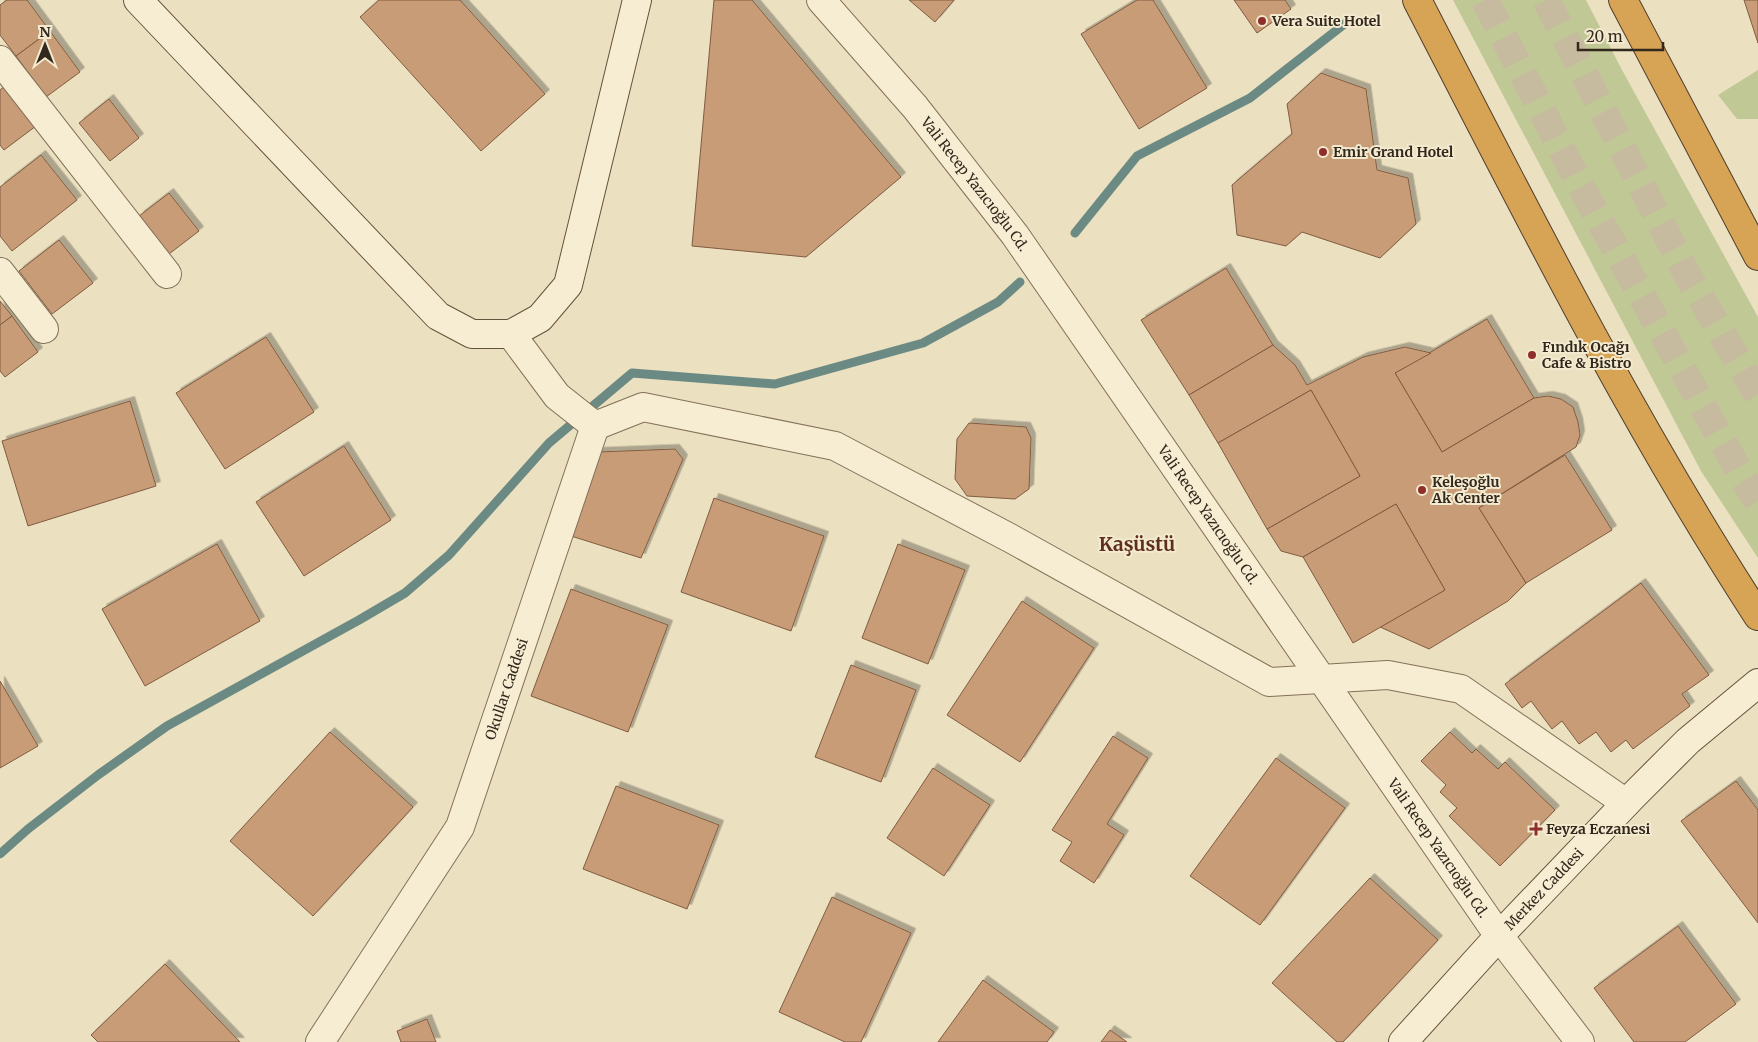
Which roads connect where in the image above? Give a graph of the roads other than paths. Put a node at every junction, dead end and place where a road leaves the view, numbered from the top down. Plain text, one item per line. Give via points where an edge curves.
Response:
1 (138, 0) edge
2 (637, 0) edge
3 (821, 0) edge
4 (1417, 0) edge
5 (1623, 0) edge
6 (0, 60) edge
7 (1750, 230) edge
8 (1758, 256) edge
9 (0, 272) edge
10 (168, 274) dead end
11 (44, 329) dead end
12 (511, 334) junction
13 (595, 426) junction
14 (1758, 616) edge
15 (1320, 678) junction
16 (1758, 683) edge
17 (1626, 803) junction
18 (1499, 936) junction
19 (320, 1042) edge
20 (1404, 1042) edge
21 (1580, 1042) edge

1 - 12 street via 438,316 472,334
2 - 12 street via 568,285 540,318
3 - 15 street, Vali Recep Yazıcıoğlu Cd. via 915,107 1015,235
4 - 14 highway via 1636,417
5 - 7 highway
6 - 10 street
7 - 8 highway
9 - 11 street
12 - 13 street via 557,396
13 - 15 street via 644,407 835,446 1010,538 1269,682
13 - 19 street, Okullar Caddesi via 460,827
15 - 17 street via 1388,675 1461,689
15 - 18 street, Vali Recep Yazıcıoğlu Cd.
16 - 17 street, Merkez Caddesi via 1688,741
17 - 18 street, Merkez Caddesi
18 - 20 street, Merkez Caddesi
18 - 21 street, Vali Recep Yazıcıoğlu Cd.

